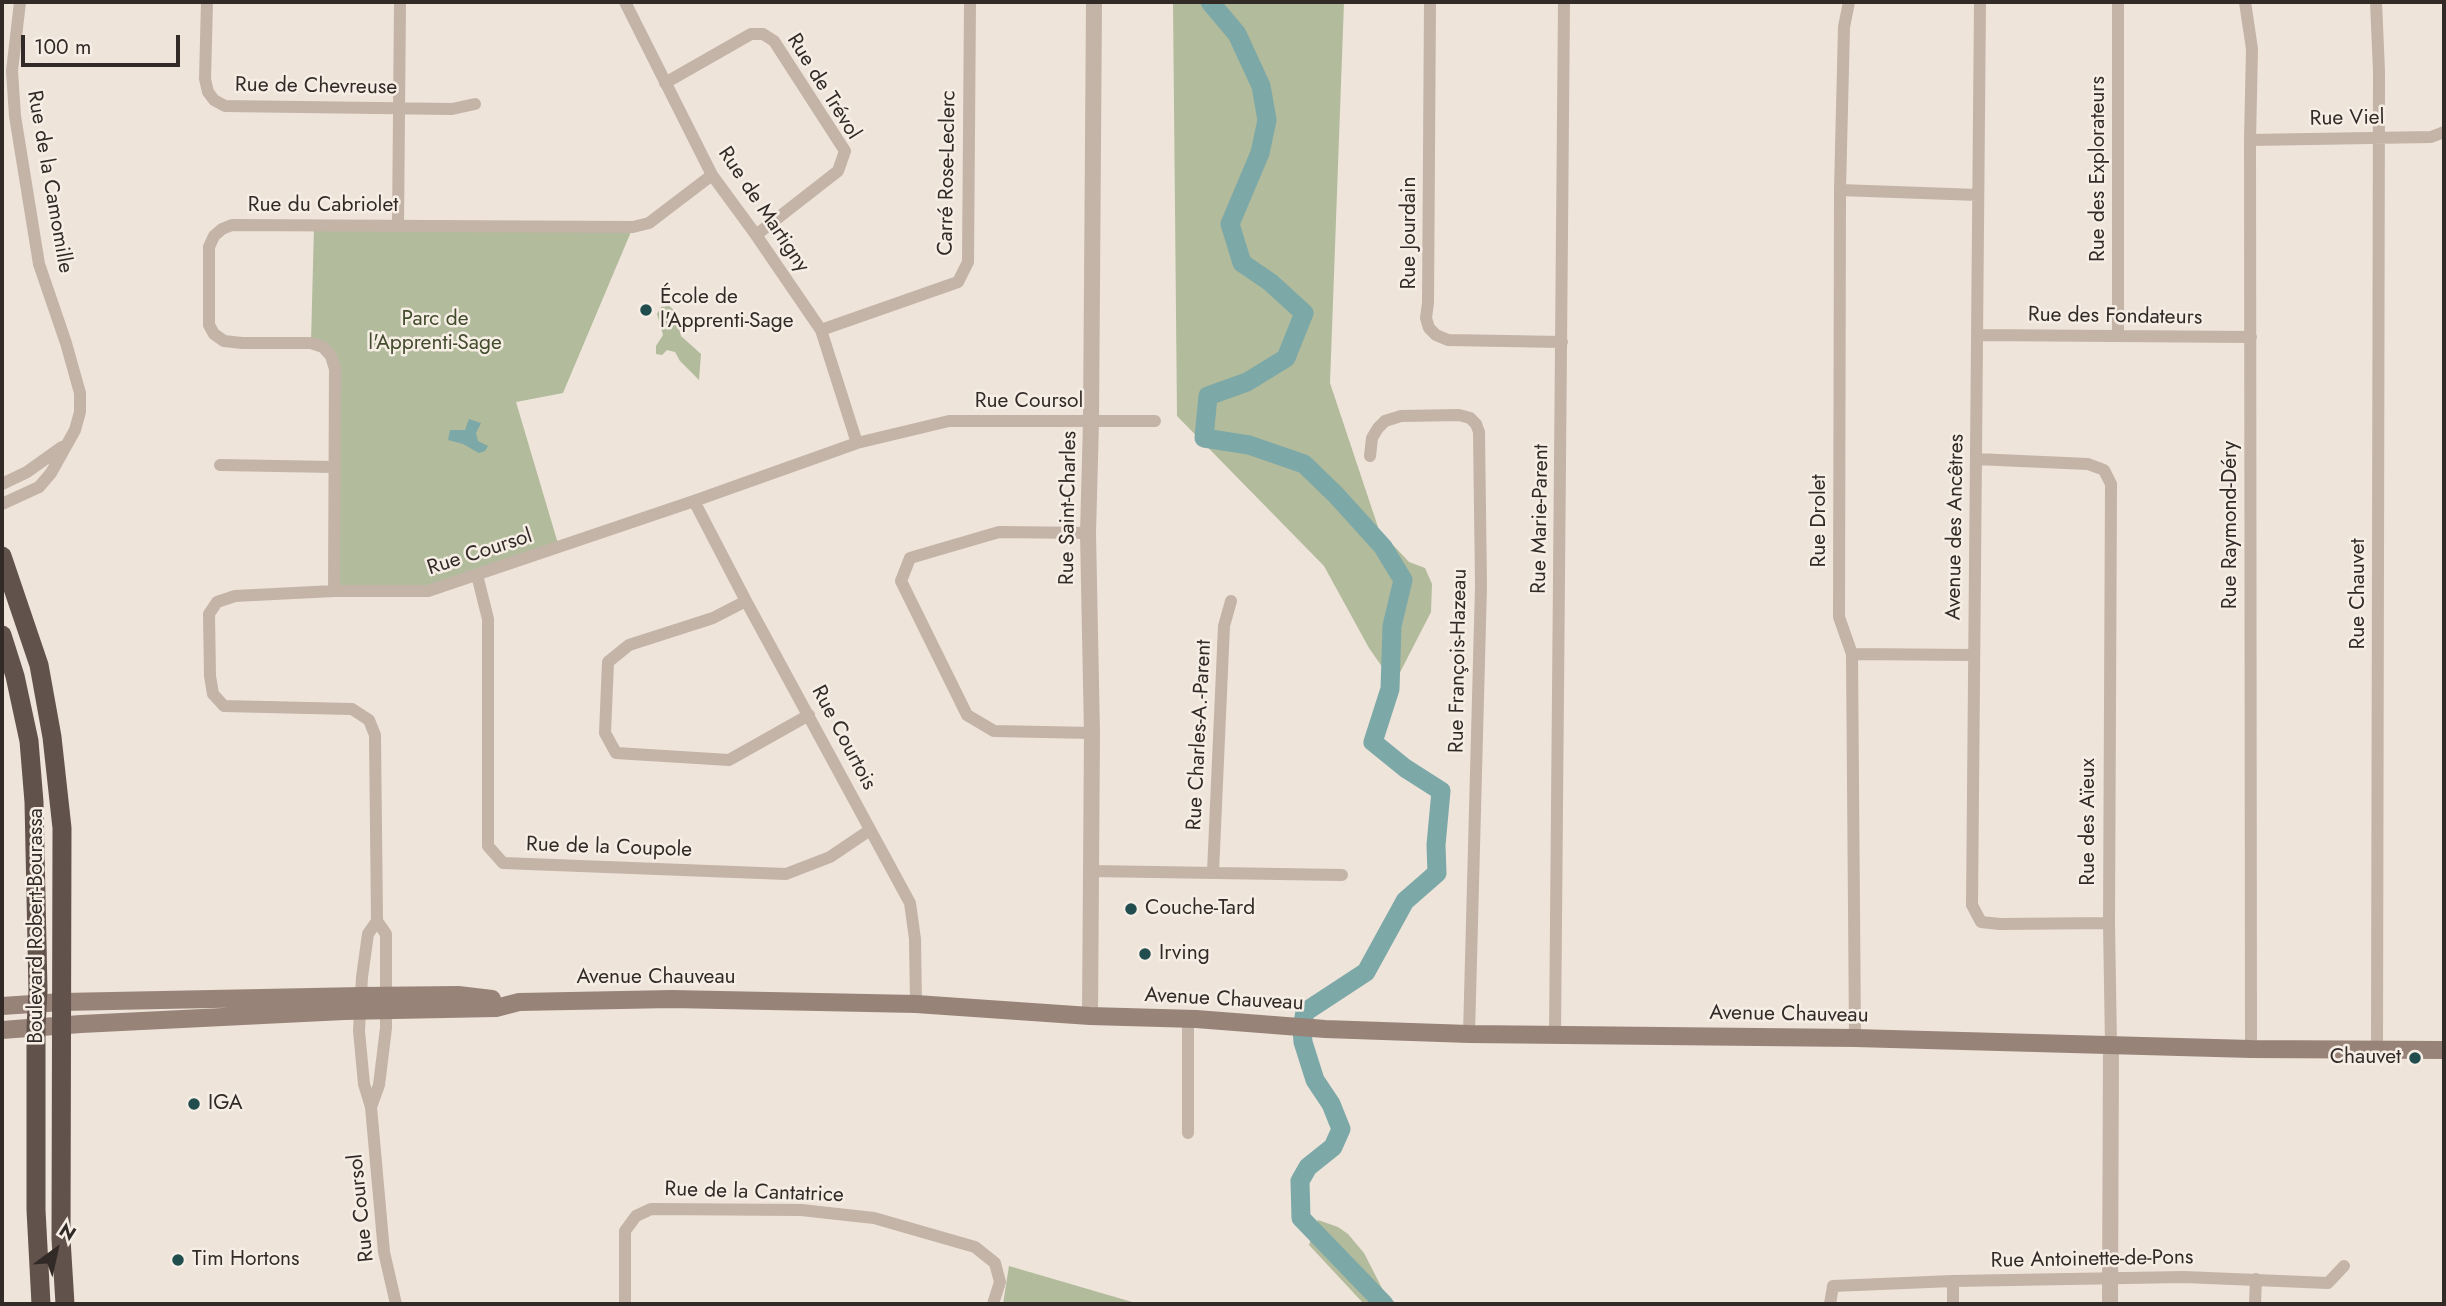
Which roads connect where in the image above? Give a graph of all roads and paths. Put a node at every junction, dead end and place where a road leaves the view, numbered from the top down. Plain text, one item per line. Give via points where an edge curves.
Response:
1 (20, 2) edge
2 (206, 2) edge
3 (400, 2) edge
4 (625, 2) edge
5 (970, 2) edge
6 (1094, 2) edge
7 (1430, 2) edge
8 (1564, 2) edge
9 (1849, 2) edge
10 (1980, 2) edge
11 (2118, 2) edge
12 (2245, 2) edge
13 (2376, 2) edge
14 (665, 83) junction
15 (475, 104) dead end
16 (400, 107) junction
17 (2444, 132) edge
18 (2378, 138) junction
19 (2250, 140) junction
20 (712, 176) junction
21 (1840, 190) junction
22 (1978, 195) junction
23 (398, 226) junction
24 (757, 235) junction
25 (821, 330) junction
26 (1979, 335) junction
27 (2118, 336) junction
28 (2251, 337) junction
29 (1562, 342) junction
30 (1155, 421) dead end
31 (1091, 422) junction
32 (857, 443) junction
33 (65, 445) junction
34 (1370, 456) dead end
35 (1976, 459) junction
36 (220, 466) dead end
37 (334, 467) junction
38 (2, 484) edge
39 (694, 501) junction
40 (2, 505) edge
41 (1088, 533) junction
42 (2, 556) edge
43 (477, 575) junction
44 (334, 591) junction
45 (746, 601) junction
46 (1231, 601) dead end
47 (2, 635) edge
48 (1852, 654) junction
49 (1974, 655) junction
50 (809, 715) junction
51 (1092, 733) junction
52 (870, 830) junction
53 (1091, 871) junction
54 (1213, 873) junction
55 (1342, 875) dead end
56 (377, 921) junction
57 (2109, 923) junction
58 (62, 1002) junction
59 (386, 1002) junction
60 (37, 1003) junction
61 (361, 1003) junction
62 (916, 1004) junction
63 (2, 1006) edge
64 (1090, 1016) junction
65 (1188, 1018) junction
66 (61, 1026) junction
67 (36, 1027) junction
68 (2, 1030) edge
69 (1469, 1034) junction
70 (1555, 1037) junction
71 (1855, 1038) junction
72 (2111, 1046) junction
73 (2251, 1049) junction
74 (2380, 1049) junction
75 (2444, 1050) edge
76 (371, 1107) junction
77 (1188, 1133) dead end
78 (2344, 1266) dead end
79 (2256, 1279) junction
80 (2110, 1280) junction
81 (1953, 1281) junction
82 (41, 1304) edge
83 (65, 1304) edge
84 (396, 1304) edge
85 (625, 1304) edge
86 (993, 1304) edge
87 (1832, 1304) edge
88 (1953, 1304) edge
89 (2110, 1304) edge
90 (2255, 1304) edge

1 - 33 street, Rue de la Camomille via 12,71 15,116 39,264 80,393 75,430
2 - 16 street, Rue de Chevreuse via 205,79 208,92 225,106
3 - 16 street
4 - 14 street, Rue de Martigny
5 - 25 street, Carré Rose-Leclerc via 968,262 958,282
6 - 31 street, Rue Saint-Charles
7 - 29 street, Rue Jourdain via 1429,328 1448,340
8 - 29 street, Rue Marie-Parent
9 - 21 street, Rue Drolet via 1844,27
10 - 22 street, Avenue des Ancêtres
11 - 27 street, Rue des Explorateurs
12 - 19 street, Rue Raymond-Déry via 2252,49
13 - 18 street
14 - 20 street, Rue de Martigny
14 - 24 street, Rue de Trévol via 751,34 763,34 774,41 845,150 838,171
15 - 16 street, Rue de Chevreuse via 452,110
16 - 23 street
17 - 18 street, Rue Viel via 2431,137
18 - 19 street, Rue Viel
18 - 74 street, Rue Chauvet
19 - 28 street, Rue Raymond-Déry
20 - 23 street, Rue du Cabriolet via 649,223 634,227
20 - 24 street, Rue de Martigny
21 - 22 street
21 - 48 street, Rue Drolet via 1839,617
22 - 26 street, Avenue des Ancêtres
23 - 37 street, Rue du Cabriolet via 232,225 214,236 209,247 209,325 214,334 242,343 311,343 331,356 335,369
24 - 25 street, Rue de Martigny
25 - 32 street, Rue de Martigny
26 - 27 street, Rue des Fondateurs
26 - 35 street, Avenue des Ancêtres
27 - 28 street, Rue des Fondateurs
28 - 73 street, Rue Raymond-Déry
29 - 70 street, Rue Marie-Parent
30 - 31 street, Rue Coursol
31 - 32 street, Rue Coursol via 949,421
31 - 41 street, Rue Saint-Charles
32 - 39 street, Rue Coursol
33 - 38 street, Rue de la Camomille
33 - 40 street, Rue de la Camomille via 38,487
34 - 69 street, Rue François-Hazeau via 1378,428 1401,416 1459,415 1470,418 1479,432 1480,586
35 - 49 street, Avenue des Ancêtres
35 - 57 street, Rue des Aïeux via 2088,464 2104,470 2111,484
36 - 37 street
37 - 44 street, Rue du Cabriolet
39 - 43 street, Rue Coursol
39 - 45 street, Rue Courtois
41 - 51 street, Rue Saint-Charles
41 - 51 street via 999,532 910,558 901,581 967,715 994,732
42 - 58 highway, Boulevard Robert-Bourassa via 39,665 52,737 62,828
43 - 44 street, Rue Coursol via 428,591
43 - 52 street, Rue de la Coupole via 488,619 488,846 503,863 786,874 830,857
44 - 56 street, Rue Coursol via 235,596 217,602 209,614 210,676 213,694 224,706 352,709 369,720 375,735
45 - 50 street, Rue Courtois
45 - 50 street via 713,618 629,645 608,662 605,733 616,753 729,760
46 - 54 street, Rue Charles-A.-Parent via 1224,626
47 - 60 highway, Boulevard Robert-Bourassa via 29,741
48 - 49 street
48 - 71 street, Rue Drolet
49 - 57 street, Avenue des Ancêtres via 1972,905 1981,922
50 - 52 street, Rue Courtois
51 - 53 street, Rue Saint-Charles
52 - 62 street, Rue Courtois via 910,903
53 - 54 street
53 - 64 street, Rue Saint-Charles
54 - 55 street
56 - 59 street, Rue Coursol via 386,934
56 - 61 street, Rue Coursol via 368,934
57 - 72 street, Rue des Aïeux
58 - 60 main road
58 - 61 main road
58 - 66 highway, Boulevard Robert-Bourassa
59 - 61 main road, Avenue Chauveau
59 - 62 main road, Avenue Chauveau via 458,995 519,1002 672,999
59 - 76 street, Rue Coursol via 379,1085
60 - 63 main road
60 - 67 highway, Boulevard Robert-Bourassa
61 - 66 main road
61 - 76 street, Rue Coursol via 364,1084
62 - 64 main road, Avenue Chauveau
64 - 65 main road, Avenue Chauveau
65 - 69 main road, Avenue Chauveau
65 - 77 street
66 - 67 main road
66 - 83 highway, Boulevard Robert-Bourassa
67 - 68 main road
67 - 82 highway, Boulevard Robert-Bourassa
69 - 70 main road, Avenue Chauveau
70 - 71 main road, Avenue Chauveau
71 - 72 main road, Avenue Chauveau
72 - 73 main road, Avenue Chauveau
72 - 80 street, Rue des Aïeux
73 - 74 main road, Avenue Chauveau
74 - 75 main road, Avenue Chauveau
76 - 84 street, Rue Coursol via 383,1247
78 - 79 street, Rue Antoinette-de-Pons via 2328,1283
79 - 80 street, Rue Antoinette-de-Pons
79 - 90 street
80 - 81 street, Rue Antoinette-de-Pons
80 - 89 street, Rue des Aïeux
81 - 87 street, Rue Antoinette-de-Pons via 1833,1286
81 - 88 street
85 - 86 street, Rue de la Cantatrice via 625,1231 636,1216 651,1209 801,1210 874,1218 975,1247 995,1263 1000,1282

